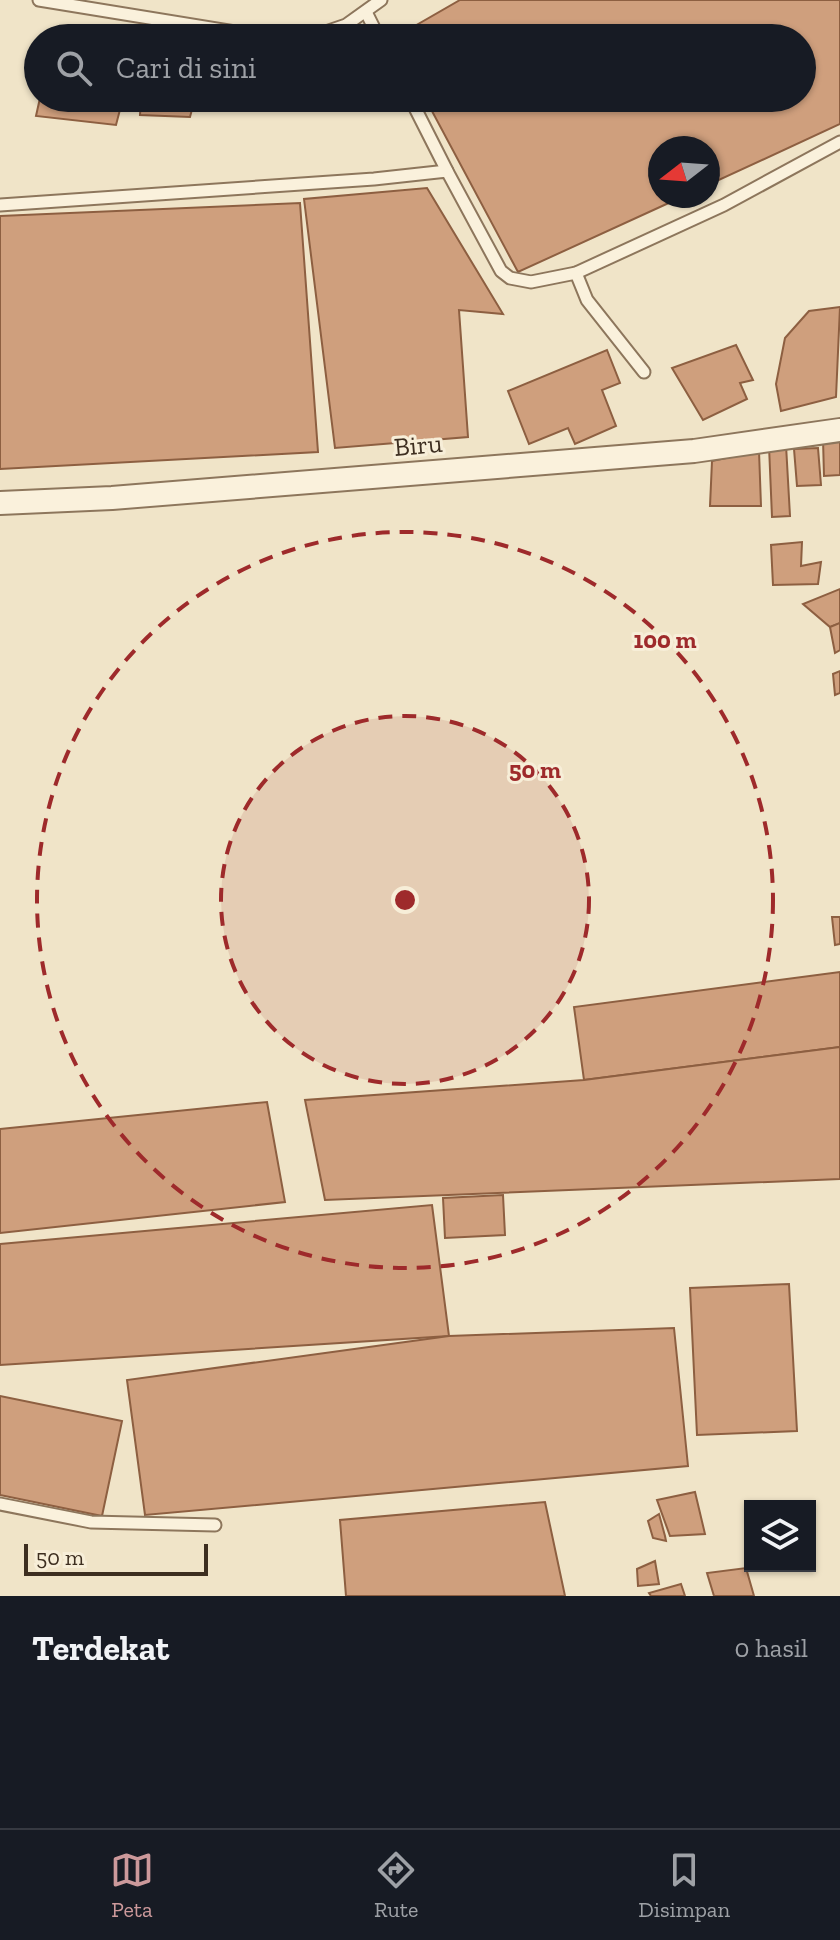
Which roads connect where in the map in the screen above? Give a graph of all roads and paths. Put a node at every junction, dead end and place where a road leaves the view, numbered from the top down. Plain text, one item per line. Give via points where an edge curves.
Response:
1 (39, 0) edge
2 (381, 0) edge
3 (366, 12) junction
4 (186, 24) edge
5 (348, 24) edge
6 (372, 24) edge
7 (417, 112) edge
8 (840, 142) edge
9 (447, 171) junction
10 (0, 205) edge
11 (576, 273) junction
12 (644, 372) dead end
13 (840, 430) edge
14 (0, 503) edge
15 (0, 1504) edge
16 (215, 1525) dead end

1 - 4 lane
2 - 3 lane
3 - 5 lane
3 - 6 lane
7 - 9 lane
8 - 11 lane via 724,205
9 - 10 lane
9 - 11 lane via 501,271 531,282
11 - 12 lane via 587,300
13 - 14 street, Biru via 694,451
15 - 16 lane via 91,1522

